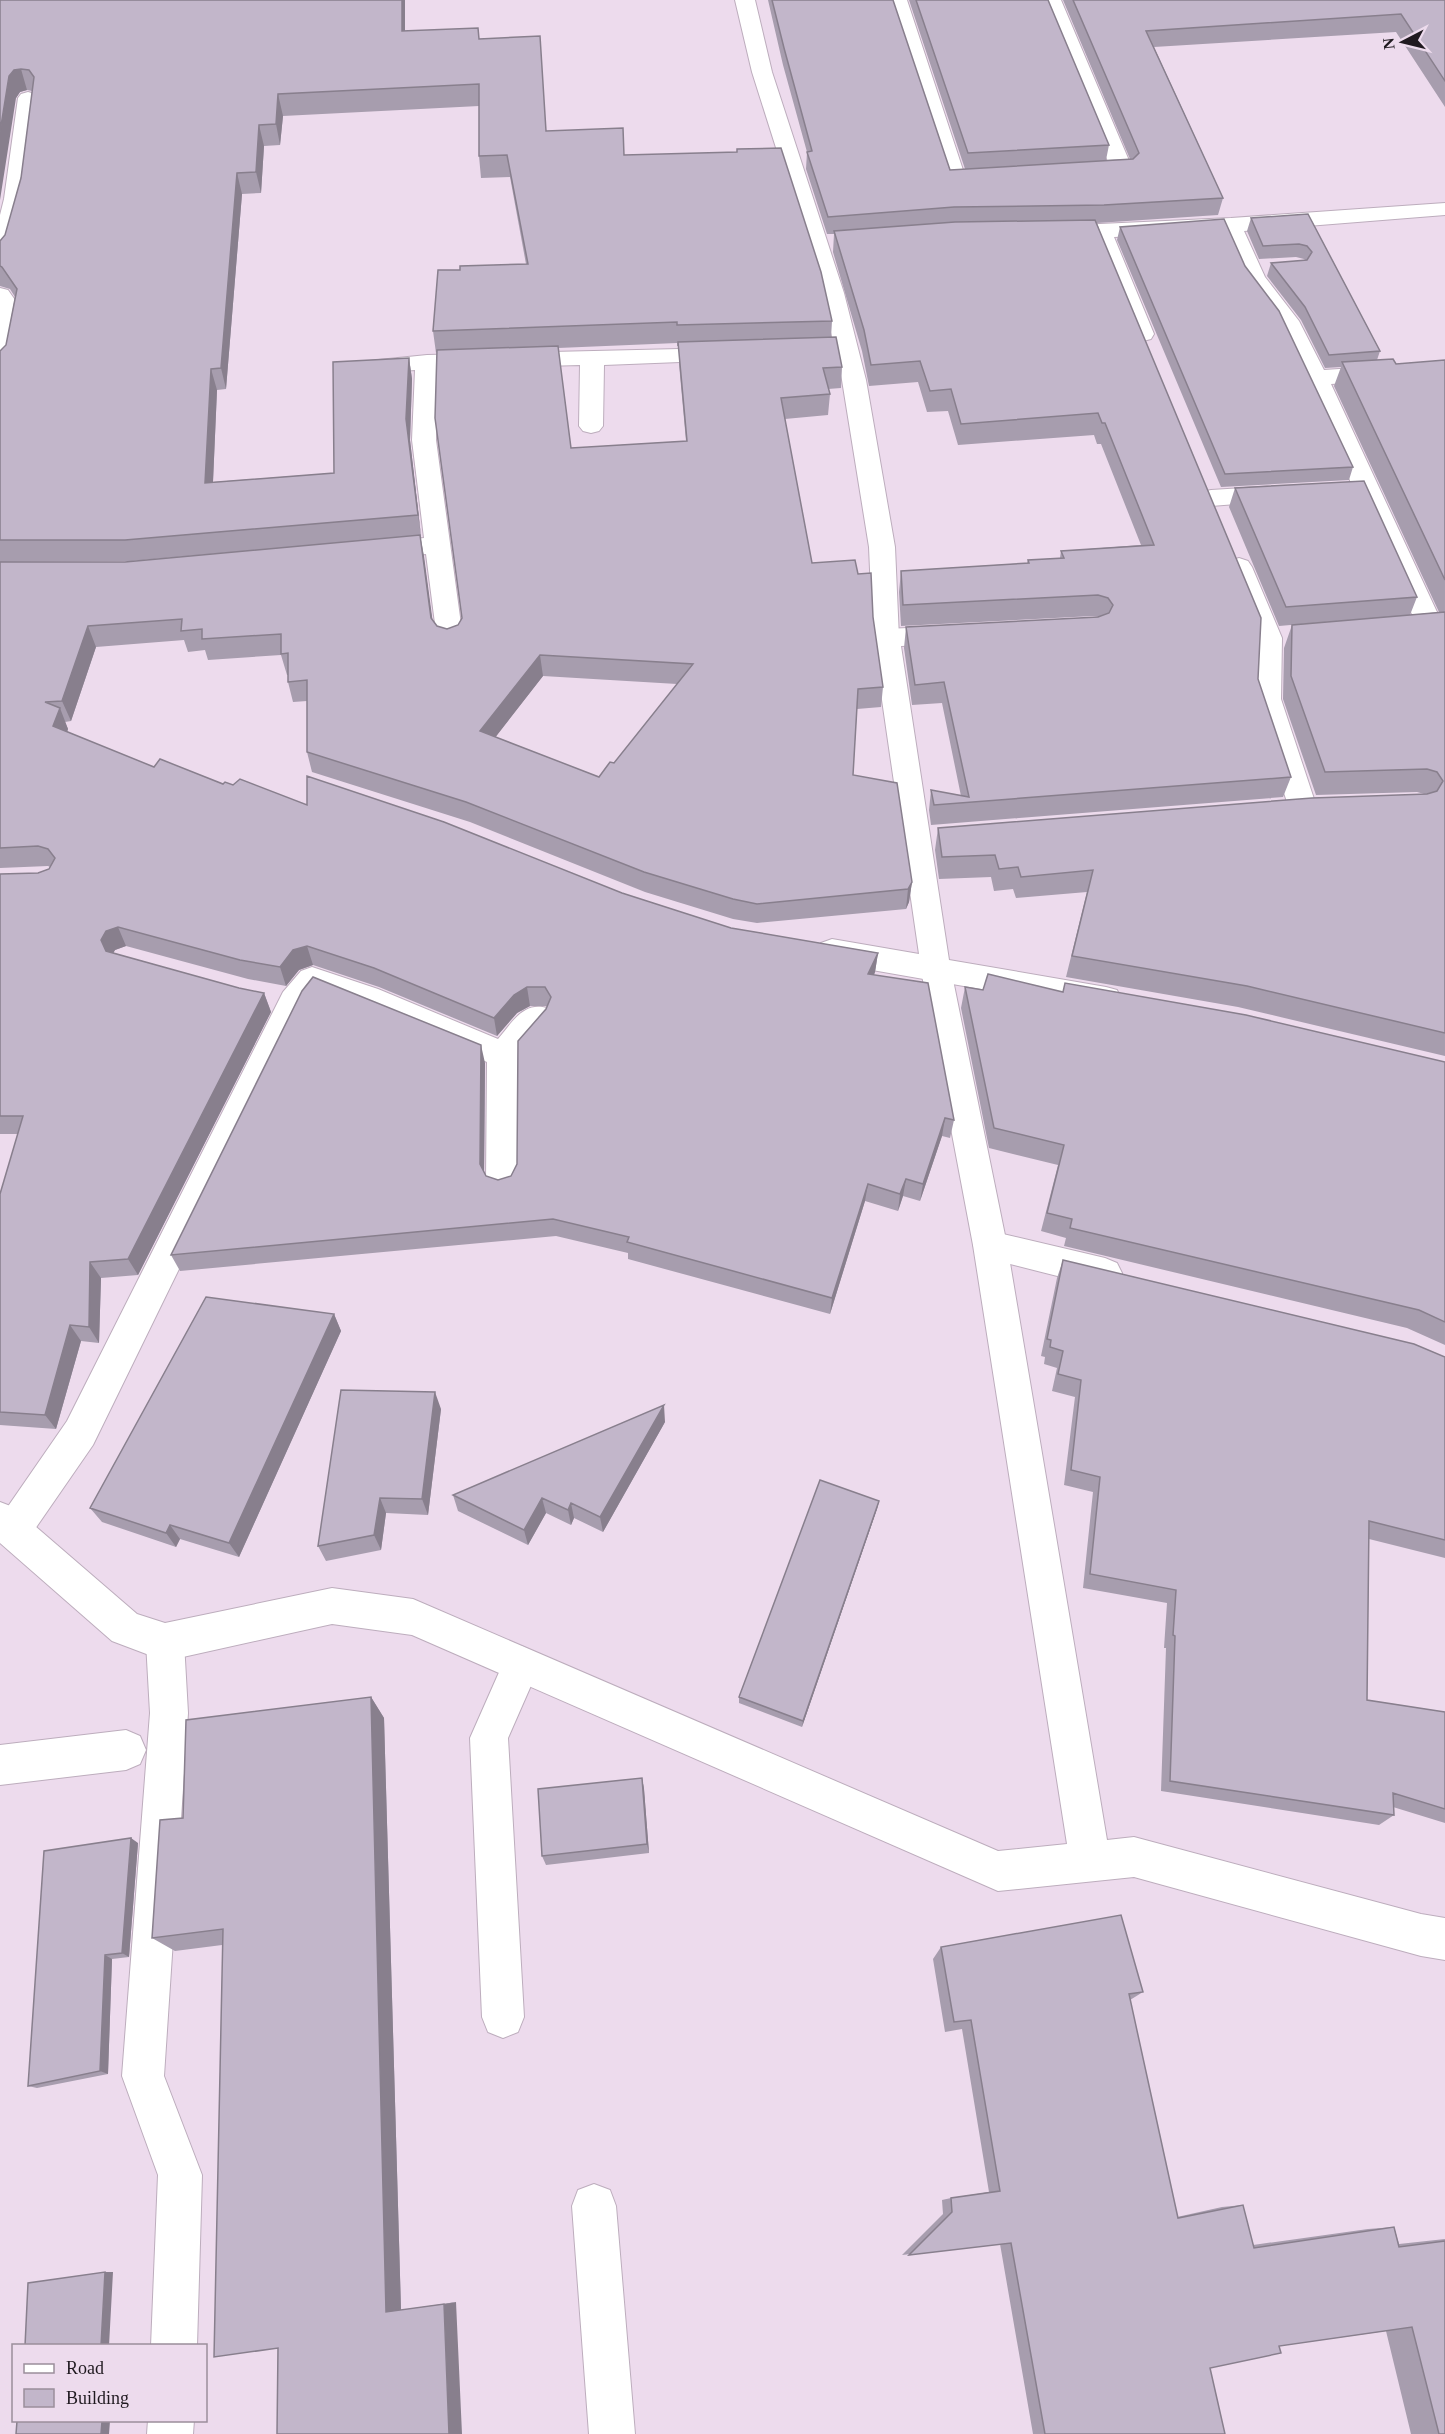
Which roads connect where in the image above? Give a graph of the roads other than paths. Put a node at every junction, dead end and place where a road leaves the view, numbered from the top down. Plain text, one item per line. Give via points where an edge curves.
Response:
1 (746, 0) edge
2 (897, 0) edge
3 (1051, 0) edge
4 (28, 98) edge
5 (1075, 173) edge
6 (1003, 177) edge
7 (7, 199) edge
8 (1445, 209) edge
9 (1232, 225) junction
10 (1101, 232) junction
11 (1032, 233) edge
12 (840, 242) edge
13 (818, 244) junction
14 (0, 255) edge
15 (0, 295) edge
16 (743, 354) edge
17 (1151, 354) edge
18 (592, 358) junction
19 (428, 362) junction
20 (0, 365) edge
21 (345, 369) edge
22 (1445, 369) edge
23 (1316, 378) junction
24 (591, 426) dead end
25 (1300, 493) edge
26 (439, 545) junction
27 (356, 552) edge
28 (1427, 625) edge
29 (978, 633) edge
30 (886, 638) junction
31 (450, 639) edge
32 (1303, 809) edge
33 (802, 946) edge
34 (936, 970) junction
35 (1134, 1004) edge
36 (536, 1017) edge
37 (503, 1055) junction
38 (502, 1180) edge
39 (990, 1245) junction
40 (1140, 1281) edge
41 (6, 1525) edge
42 (165, 1642) junction
43 (521, 1665) junction
44 (126, 1750) dead end
45 (0, 1765) edge
46 (1090, 1861) junction
47 (1445, 1939) edge
48 (503, 2017) dead end
49 (594, 2206) dead end
50 (174, 2344) edge
51 (612, 2434) edge

1 - 13 street via 762,72
2 - 6 street via 956,180
3 - 5 street via 1122,170
4 - 7 street
7 - 14 street
8 - 9 street
9 - 10 street
9 - 23 street via 1261,268 1254,278 1287,321
10 - 11 street
10 - 17 street
12 - 13 street
13 - 30 street via 836,351 855,380 882,547
15 - 20 street via 11,310
16 - 18 street
18 - 19 street
18 - 24 street
19 - 21 street
19 - 26 street via 424,440
22 - 23 street
23 - 28 street via 1356,490
25 - 32 street via 1215,509 1281,637 1267,699
26 - 27 street
26 - 31 street
29 - 30 street
30 - 34 street via 928,838
33 - 34 street
34 - 35 street
34 - 39 street
36 - 37 street
37 - 38 street
37 - 41 street via 312,979 283,999 80,1433
39 - 40 street
39 - 46 street
41 - 42 street via 125,1628
42 - 43 street via 332,1606 413,1617
42 - 50 street via 170,1713 143,2076 180,2175
43 - 46 street via 998,1871
43 - 48 street via 489,1738
44 - 45 street
46 - 47 street via 1134,1857
49 - 51 street

